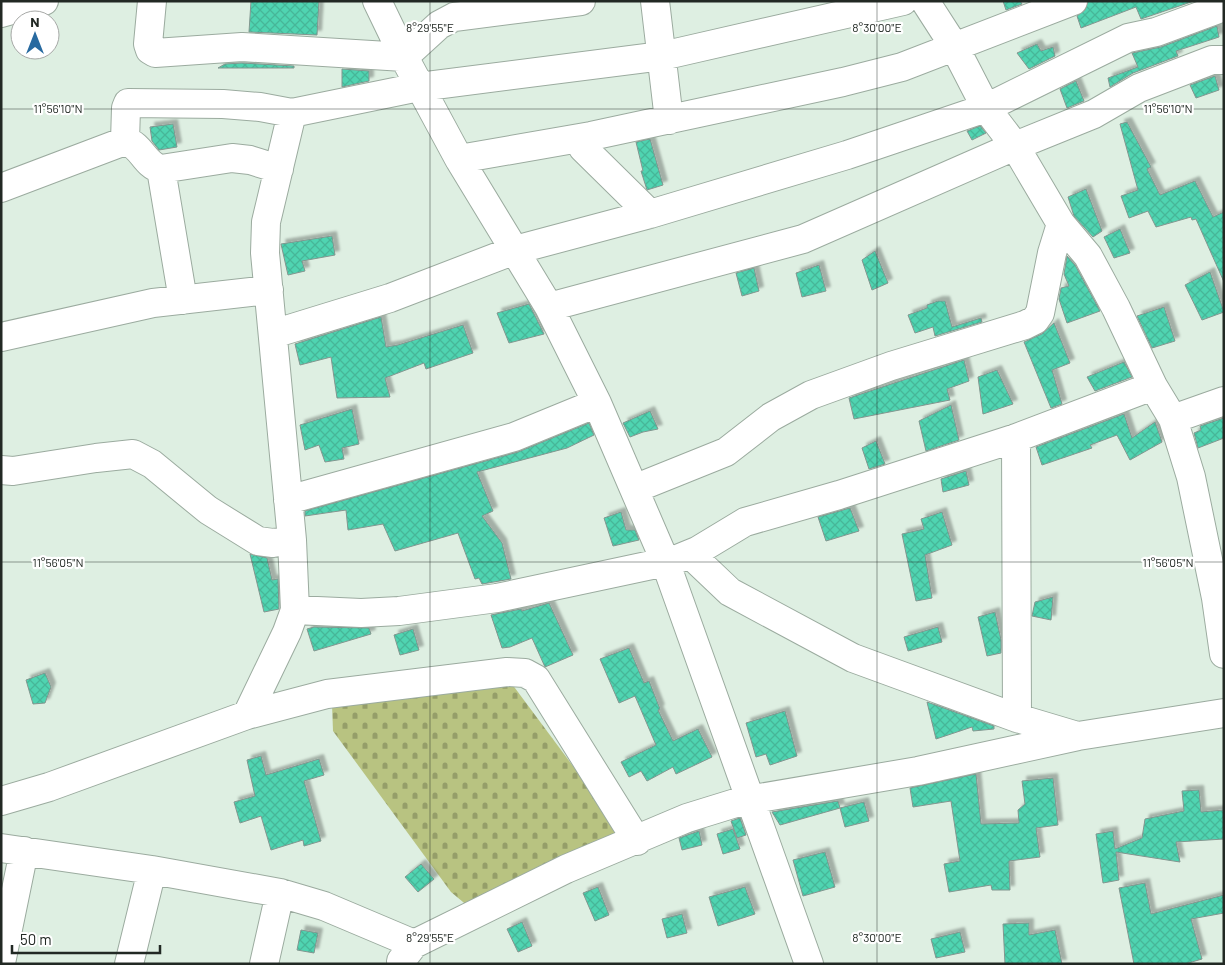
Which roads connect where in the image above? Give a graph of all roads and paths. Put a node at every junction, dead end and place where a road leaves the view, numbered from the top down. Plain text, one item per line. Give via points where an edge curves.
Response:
1 (44, 1) edge
2 (152, 1) edge
3 (377, 1) edge
4 (581, 1) edge
5 (655, 1) edge
6 (903, 1) edge
7 (925, 1) edge
8 (1073, 1) edge
9 (554, 3) edge
10 (1224, 7) edge
11 (1, 13) edge
12 (954, 46) junction
13 (662, 56) junction
14 (404, 57) junction
15 (1224, 60) edge
16 (419, 87) junction
17 (986, 108) junction
18 (292, 113) junction
19 (669, 120) junction
20 (591, 136) junction
21 (125, 141) junction
22 (1015, 146) junction
23 (459, 159) junction
24 (161, 169) junction
25 (279, 169) junction
26 (1, 188) edge
27 (650, 214) junction
28 (1061, 224) junction
29 (515, 250) junction
30 (268, 290) junction
31 (183, 300) junction
32 (549, 307) junction
33 (273, 334) junction
34 (1, 337) edge
35 (1153, 386) junction
36 (1224, 401) edge
37 (596, 403) junction
38 (1173, 419) junction
39 (1016, 438) junction
40 (1, 470) edge
41 (634, 489) junction
42 (288, 500) junction
43 (292, 540) junction
44 (677, 558) junction
45 (295, 610) junction
46 (1224, 654) edge
47 (1224, 713) edge
48 (247, 715) junction
49 (1017, 718) junction
50 (1078, 736) junction
51 (752, 800) junction
52 (1, 801) edge
53 (637, 841) junction
54 (13, 849) edge
55 (152, 870) junction
56 (280, 893) junction
57 (408, 954) edge
58 (1, 963) edge
59 (129, 964) edge
60 (264, 964) edge
61 (809, 964) edge

1 - 11 street
2 - 14 street via 148,44 155,53 242,48
3 - 14 street
4 - 9 street
5 - 13 street
6 - 13 street
7 - 12 street
8 - 12 street
9 - 14 street via 454,17 439,25
10 - 17 street via 1156,32 1128,38
12 - 17 street
12 - 19 street via 902,67
13 - 16 street
13 - 19 street
14 - 16 street
15 - 22 street via 1212,60 1139,88 1094,114
16 - 18 street
16 - 23 street
17 - 22 street
17 - 27 street via 847,155
18 - 21 street via 223,104 128,103
18 - 25 street
19 - 20 street
20 - 23 street
20 - 27 street via 583,148
21 - 24 street via 133,143 152,166
21 - 26 street
22 - 28 street
22 - 32 street via 803,239
23 - 29 street
24 - 25 street via 232,158
24 - 31 street
25 - 30 street via 266,222
27 - 29 street
28 - 35 street via 1088,256
28 - 41 street via 1040,313 1035,320 811,395 771,417 726,452
29 - 32 street
29 - 33 street via 390,298
30 - 31 street
30 - 33 street
31 - 34 street via 153,303
32 - 37 street
33 - 42 street
35 - 38 street
35 - 39 street
36 - 38 street
37 - 41 street
37 - 42 street via 514,437
38 - 46 street via 1192,477
39 - 44 street via 745,522
39 - 49 street
40 - 43 street via 133,454 152,464 208,510 258,541
41 - 44 street
42 - 43 street
43 - 45 street
44 - 45 street via 497,598 399,611
44 - 49 street via 730,592 853,658
44 - 51 street
45 - 48 street
47 - 50 street
48 - 52 street via 49,787
48 - 53 street via 327,694 507,672 525,674 536,679
49 - 50 street
50 - 51 street via 918,771
51 - 53 street via 687,818
51 - 61 street
53 - 57 street via 566,869
54 - 55 street
54 - 58 street
55 - 56 street
55 - 59 street
56 - 57 street via 324,906
56 - 60 street

